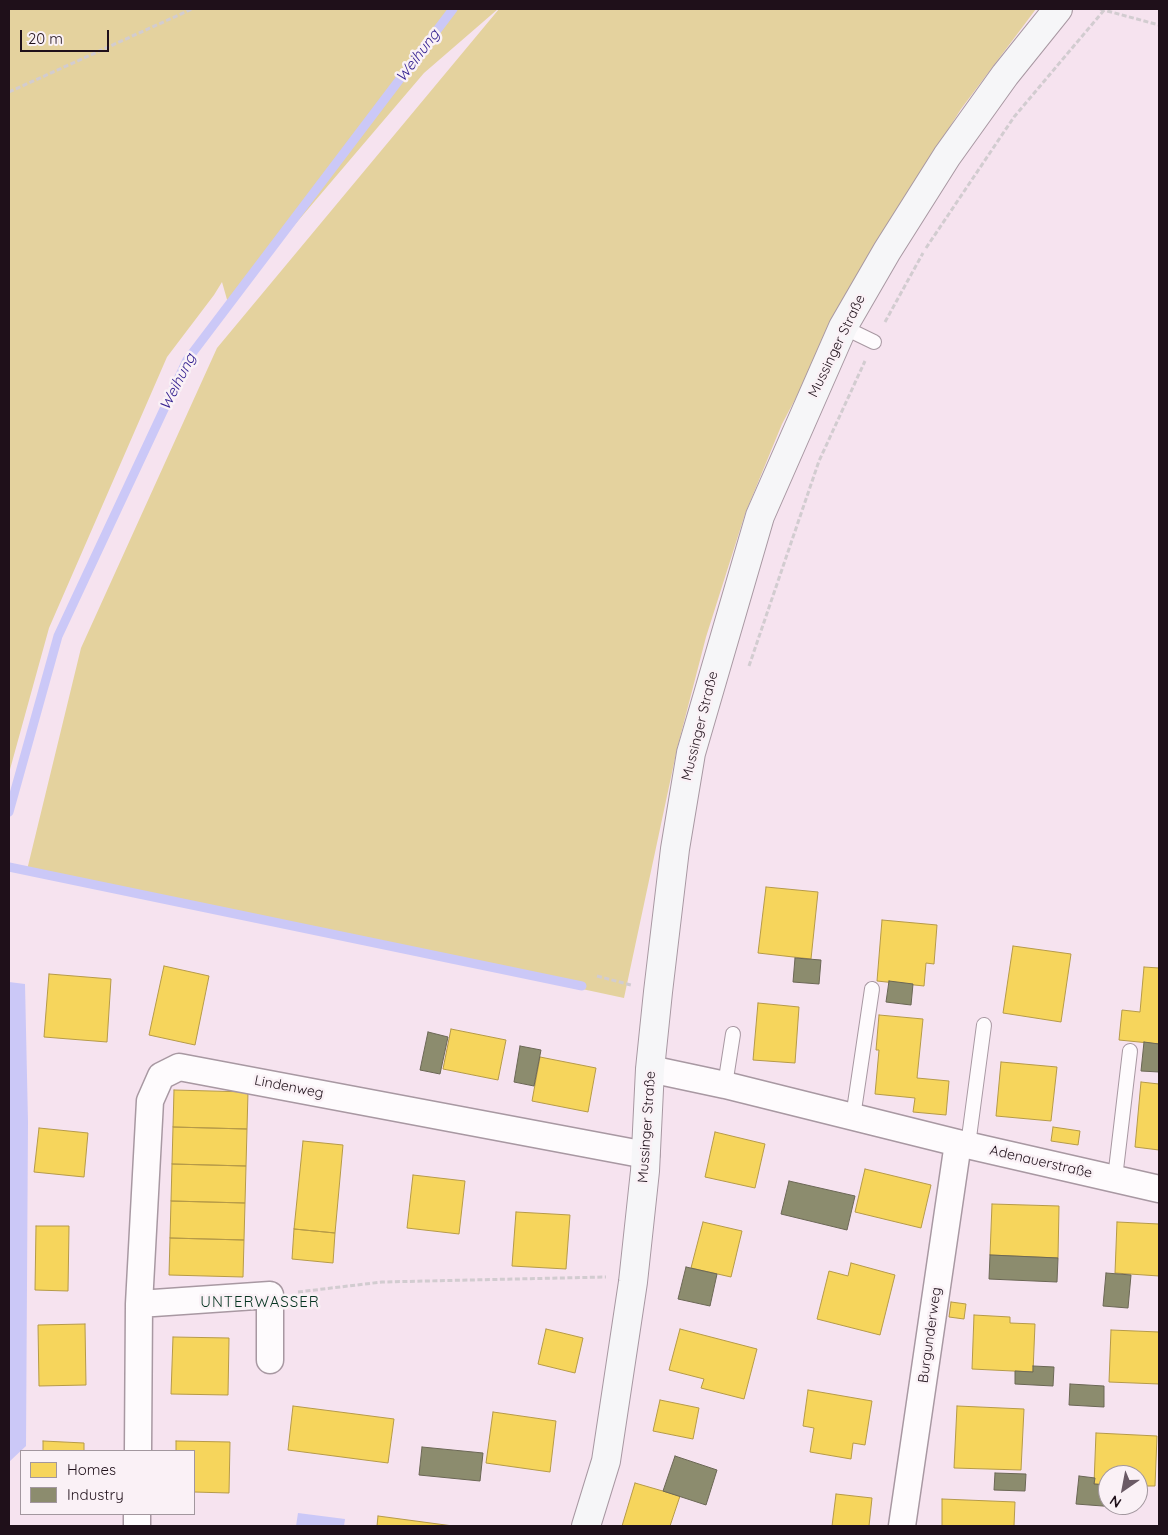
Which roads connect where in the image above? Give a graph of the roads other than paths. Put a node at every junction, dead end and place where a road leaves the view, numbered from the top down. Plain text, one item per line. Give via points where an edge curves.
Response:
1 (1058, 9) edge
2 (843, 327) junction
3 (874, 342) road end
4 (872, 989) dead end
5 (984, 1025) dead end
6 (733, 1034) dead end
7 (1130, 1051) dead end
8 (650, 1069) junction
9 (725, 1085) junction
10 (854, 1117) junction
11 (963, 1144) junction
12 (646, 1155) junction
13 (1114, 1178) junction
14 (1159, 1189) edge
15 (139, 1304) junction
16 (270, 1360) dead end
17 (138, 1450) edge
18 (586, 1526) edge
19 (902, 1526) edge

1 - 2 street, Mussinger Straße via 1005,75 947,156
2 - 3 lane
2 - 8 street, Mussinger Straße via 760,516 691,753 675,849
4 - 10 lane
5 - 11 lane
6 - 9 lane
7 - 13 lane
8 - 9 street, Adenauerstraße
8 - 12 street, Mussinger Straße
9 - 10 street, Adenauerstraße
10 - 11 street, Adenauerstraße
11 - 13 street, Adenauerstraße
11 - 19 street, Burgunderweg
12 - 15 street, Lindenweg via 179,1067 162,1076 150,1102
12 - 18 street, Mussinger Straße via 633,1278 606,1461
13 - 14 street, Adenauerstraße
15 - 16 street via 270,1295
15 - 17 street, Lindenweg

